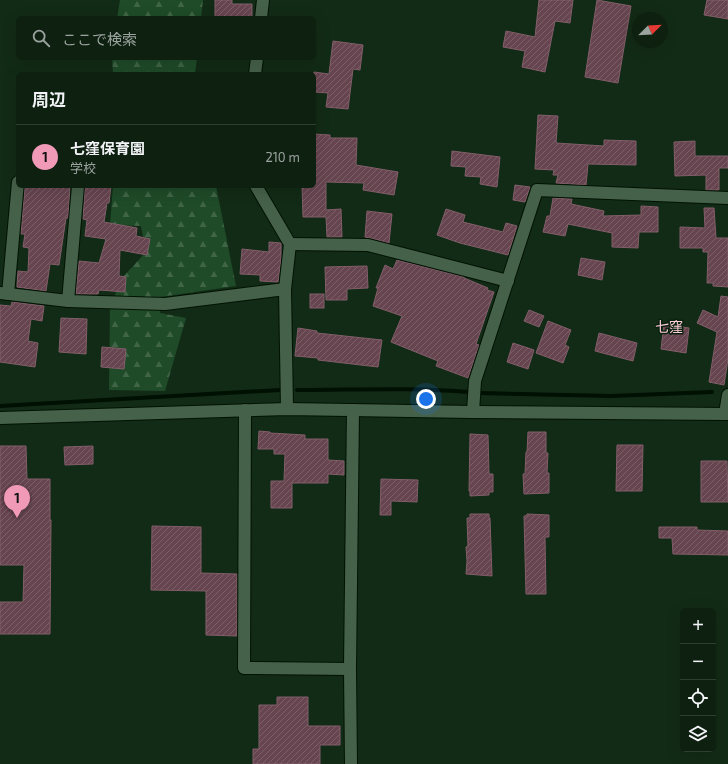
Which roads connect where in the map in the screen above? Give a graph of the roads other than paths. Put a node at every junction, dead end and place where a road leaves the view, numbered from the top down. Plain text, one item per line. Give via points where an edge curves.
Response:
1 (263, 0) edge
2 (262, 16) edge
3 (257, 60) edge
4 (256, 72) edge
5 (17, 188) edge
6 (78, 188) edge
7 (257, 188) edge
8 (728, 198) edge
9 (290, 244) junction
10 (508, 281) junction
11 (285, 289) junction
12 (4, 294) edge
13 (68, 301) junction
14 (728, 394) edge
15 (288, 409) junction
16 (245, 410) junction
17 (353, 410) junction
18 (473, 412) junction
19 (727, 414) edge
20 (0, 418) edge
21 (350, 669) junction
22 (351, 764) edge

1 - 2 street
3 - 4 street
5 - 12 street
6 - 13 street
7 - 9 street
8 - 10 street via 537,190
9 - 10 street via 368,245
9 - 11 street
10 - 18 street via 475,381
11 - 13 street via 165,304
11 - 15 street
12 - 13 street
14 - 19 street
15 - 16 street
15 - 17 street
16 - 20 street
16 - 21 street via 244,668
17 - 18 street
17 - 21 street
18 - 19 street
21 - 22 street

